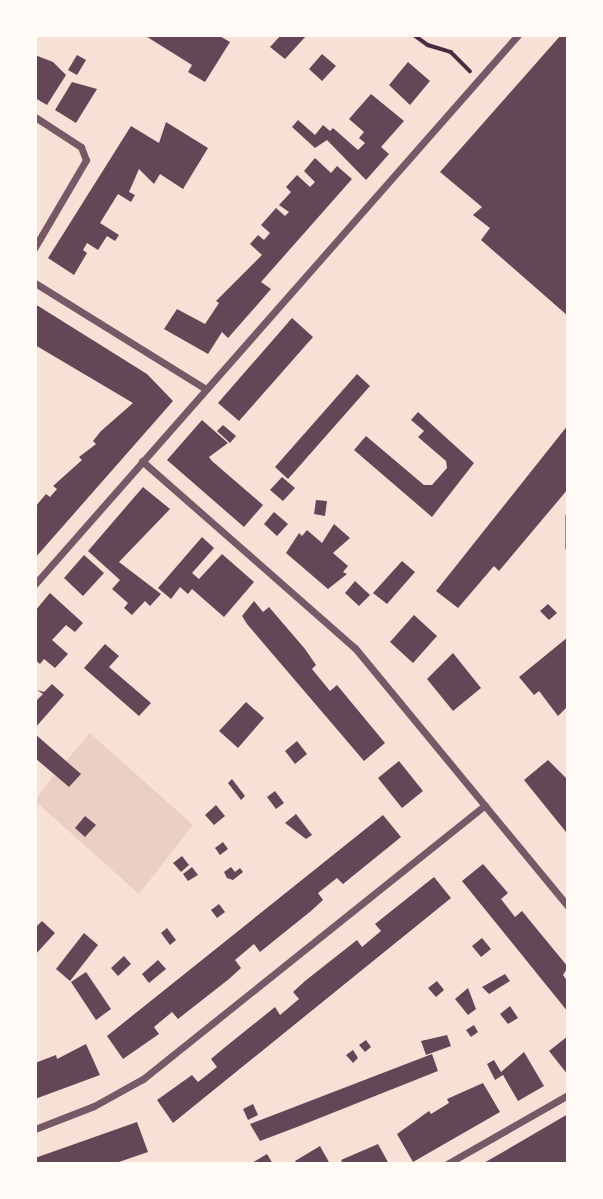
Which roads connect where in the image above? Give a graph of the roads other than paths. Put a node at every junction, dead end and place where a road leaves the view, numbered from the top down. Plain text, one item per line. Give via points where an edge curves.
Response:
1 (518, 35) edge
2 (35, 117) edge
3 (35, 247) edge
4 (35, 284) edge
5 (206, 389) junction
6 (142, 461) junction
7 (35, 584) edge
8 (485, 805) junction
9 (568, 906) edge
10 (568, 1095) edge
11 (35, 1129) edge
12 (447, 1164) edge

1 - 5 street
2 - 3 street via 81,147 86,160
4 - 5 street
5 - 6 street
6 - 7 street
6 - 8 street via 355,648
8 - 9 street
8 - 11 street via 143,1079 94,1106
10 - 12 street

